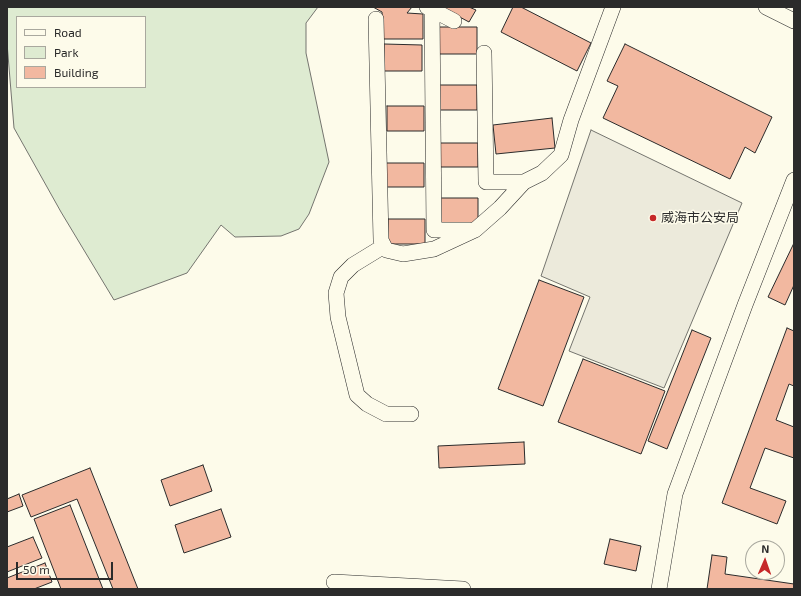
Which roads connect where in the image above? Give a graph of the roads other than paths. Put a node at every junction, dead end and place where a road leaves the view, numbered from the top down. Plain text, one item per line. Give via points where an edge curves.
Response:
1 (613, 7) edge
2 (766, 7) edge
3 (430, 8) edge
4 (376, 19) dead end
5 (454, 21) dead end
6 (794, 21) edge
7 (484, 53) dead end
8 (794, 180) edge
9 (524, 182) junction
10 (475, 230) junction
11 (384, 246) junction
12 (411, 414) dead end
13 (334, 582) dead end
14 (463, 589) edge
15 (659, 589) edge

1 - 9 street via 571,120 561,156 542,173
2 - 6 street
3 - 5 street
3 - 10 street via 434,230
4 - 11 street via 381,240
7 - 9 street via 486,182
8 - 15 street via 675,494
9 - 10 street
10 - 11 street via 434,249 403,254 386,250
11 - 12 street via 353,265 341,277 336,293 338,316 357,396 386,414
13 - 14 street

